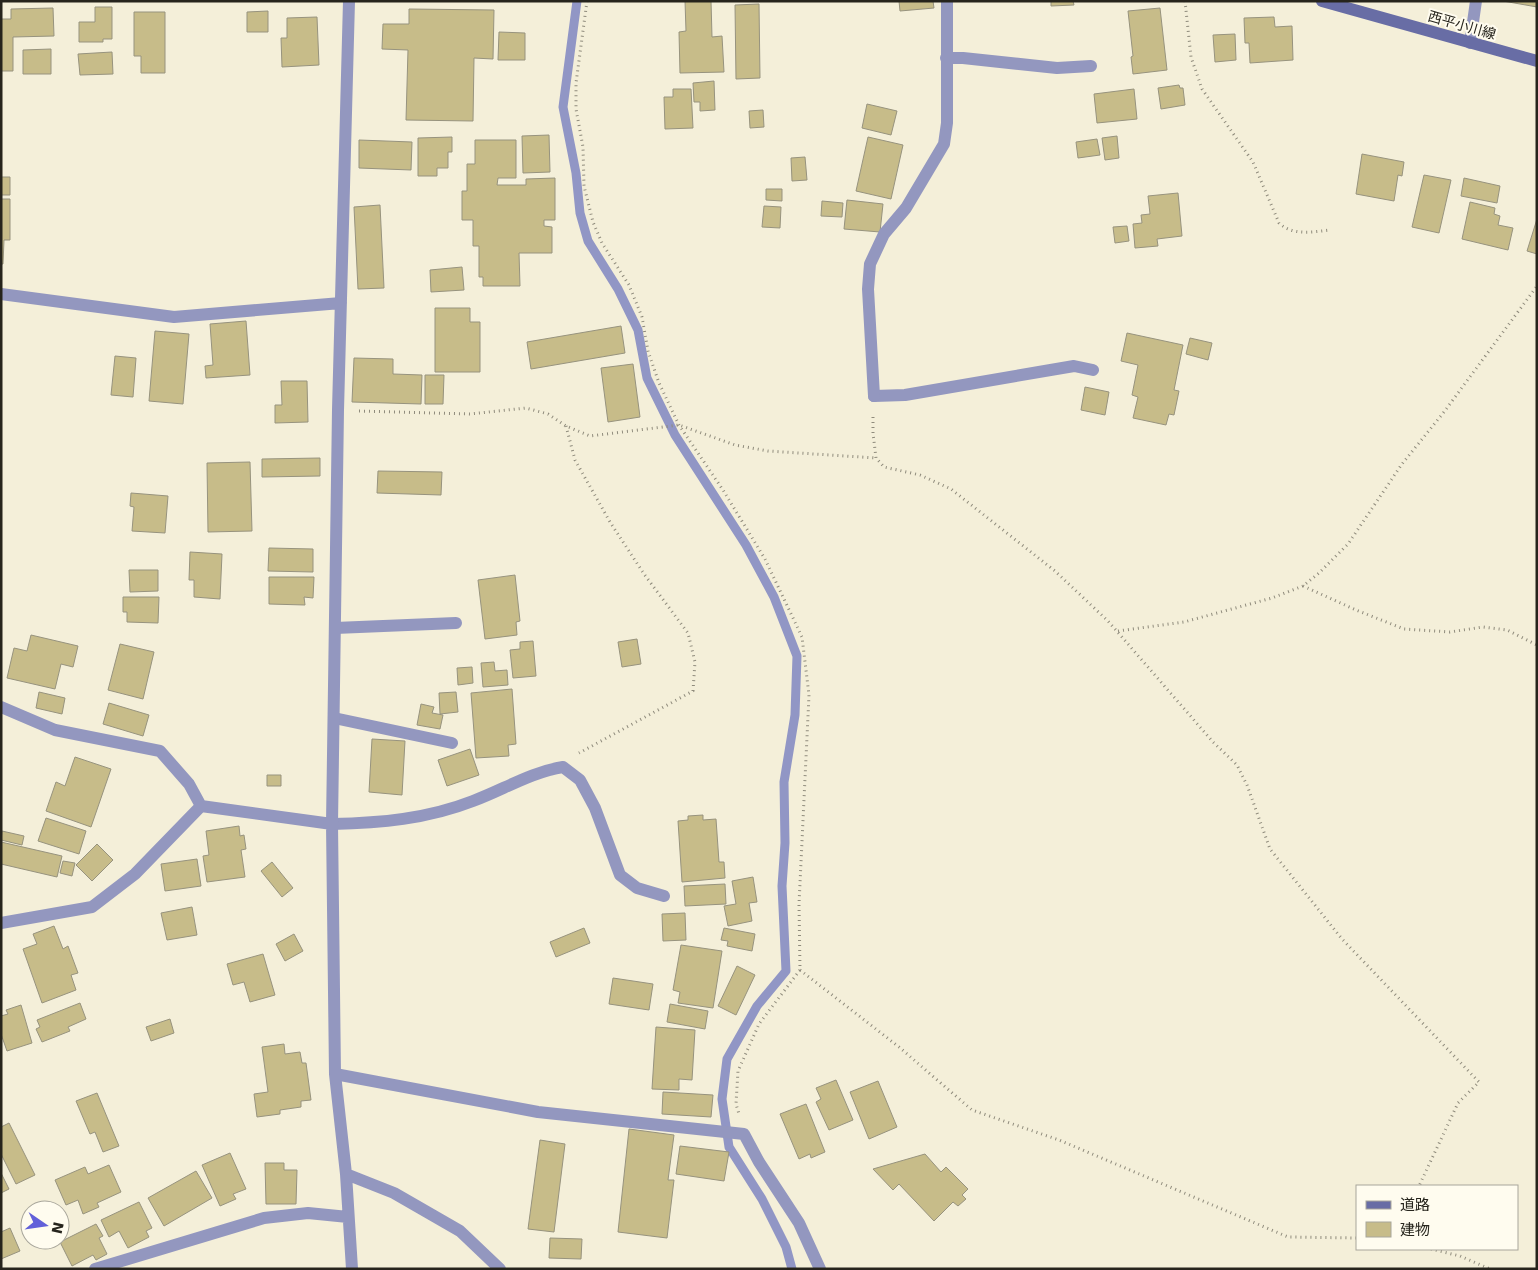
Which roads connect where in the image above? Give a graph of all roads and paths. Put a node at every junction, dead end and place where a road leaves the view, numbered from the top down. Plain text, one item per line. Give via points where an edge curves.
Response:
1 (349, 1) edge
2 (587, 1) edge
3 (947, 1) edge
4 (1185, 1) edge
5 (1476, 1) edge
6 (1328, 2) edge
7 (1470, 43) junction
8 (946, 58) junction
9 (1537, 61) edge
10 (1091, 66) dead end
11 (1330, 230) dead end
12 (1537, 286) edge
13 (1, 294) edge
14 (341, 303) junction
15 (1093, 370) dead end
16 (874, 396) junction
17 (338, 410) junction
18 (679, 425) junction
19 (566, 426) junction
20 (876, 458) junction
21 (1303, 586) junction
22 (456, 623) dead end
23 (336, 628) junction
24 (1117, 631) junction
25 (1537, 645) edge
26 (1, 707) edge
27 (334, 718) junction
28 (452, 743) dead end
29 (563, 767) junction
30 (201, 806) junction
31 (332, 824) junction
32 (664, 896) dead end
33 (1, 923) edge
34 (800, 970) junction
35 (335, 1074) junction
36 (744, 1134) junction
37 (346, 1174) junction
38 (1419, 1185) edge
39 (348, 1217) junction
40 (1356, 1238) edge
41 (1435, 1250) edge
42 (95, 1269) edge
43 (352, 1269) edge
44 (500, 1269) edge
45 (820, 1269) edge
46 (1490, 1269) edge

1 - 14 street
2 - 18 path via 576,84 584,186 602,243 636,301 659,383
3 - 8 street
4 - 11 path via 1191,57 1202,89 1253,162 1279,223 1287,230
5 - 7 street
6 - 7 main road, 西平小川線
7 - 9 main road, 西平小川線
8 - 10 street via 1057,68
8 - 16 street via 947,123 944,144 906,208 884,234 870,264 868,289
12 - 21 path via 1402,464 1348,544
13 - 14 street via 174,317
14 - 17 street
15 - 16 street via 1074,366 905,395
16 - 20 path
17 - 19 path via 470,414 526,408 548,414
17 - 23 street
18 - 19 path via 590,436
18 - 20 path via 735,445 768,451
18 - 34 path via 765,558 802,637 809,695 799,904
19 - 29 path via 574,460 644,574 688,633 695,662 693,691 630,727 584,748
20 - 24 path via 884,467 920,475 951,489 1054,571
21 - 24 path via 1272,598 1184,622
21 - 25 path via 1404,629 1450,632 1483,627 1507,630
22 - 23 street
23 - 27 street
24 - 38 path via 1212,742 1237,766 1270,849 1342,939 1479,1082 1458,1104
26 - 30 street via 55,730 160,751 189,784
27 - 28 street
27 - 31 street
29 - 31 street via 546,770 472,802 432,814 380,823
29 - 32 street via 580,780 595,808 620,875 637,888
30 - 31 street
30 - 33 street via 135,874 92,907
31 - 35 street
34 - 36 path via 759,1024 738,1071 736,1104
34 - 40 path via 899,1047 972,1110 1059,1140 1288,1237
35 - 36 street via 538,1112
35 - 37 street
36 - 45 street via 798,1223
37 - 39 street
37 - 44 street via 394,1193 460,1231
39 - 42 street via 308,1213 264,1218
39 - 43 street
41 - 46 path

